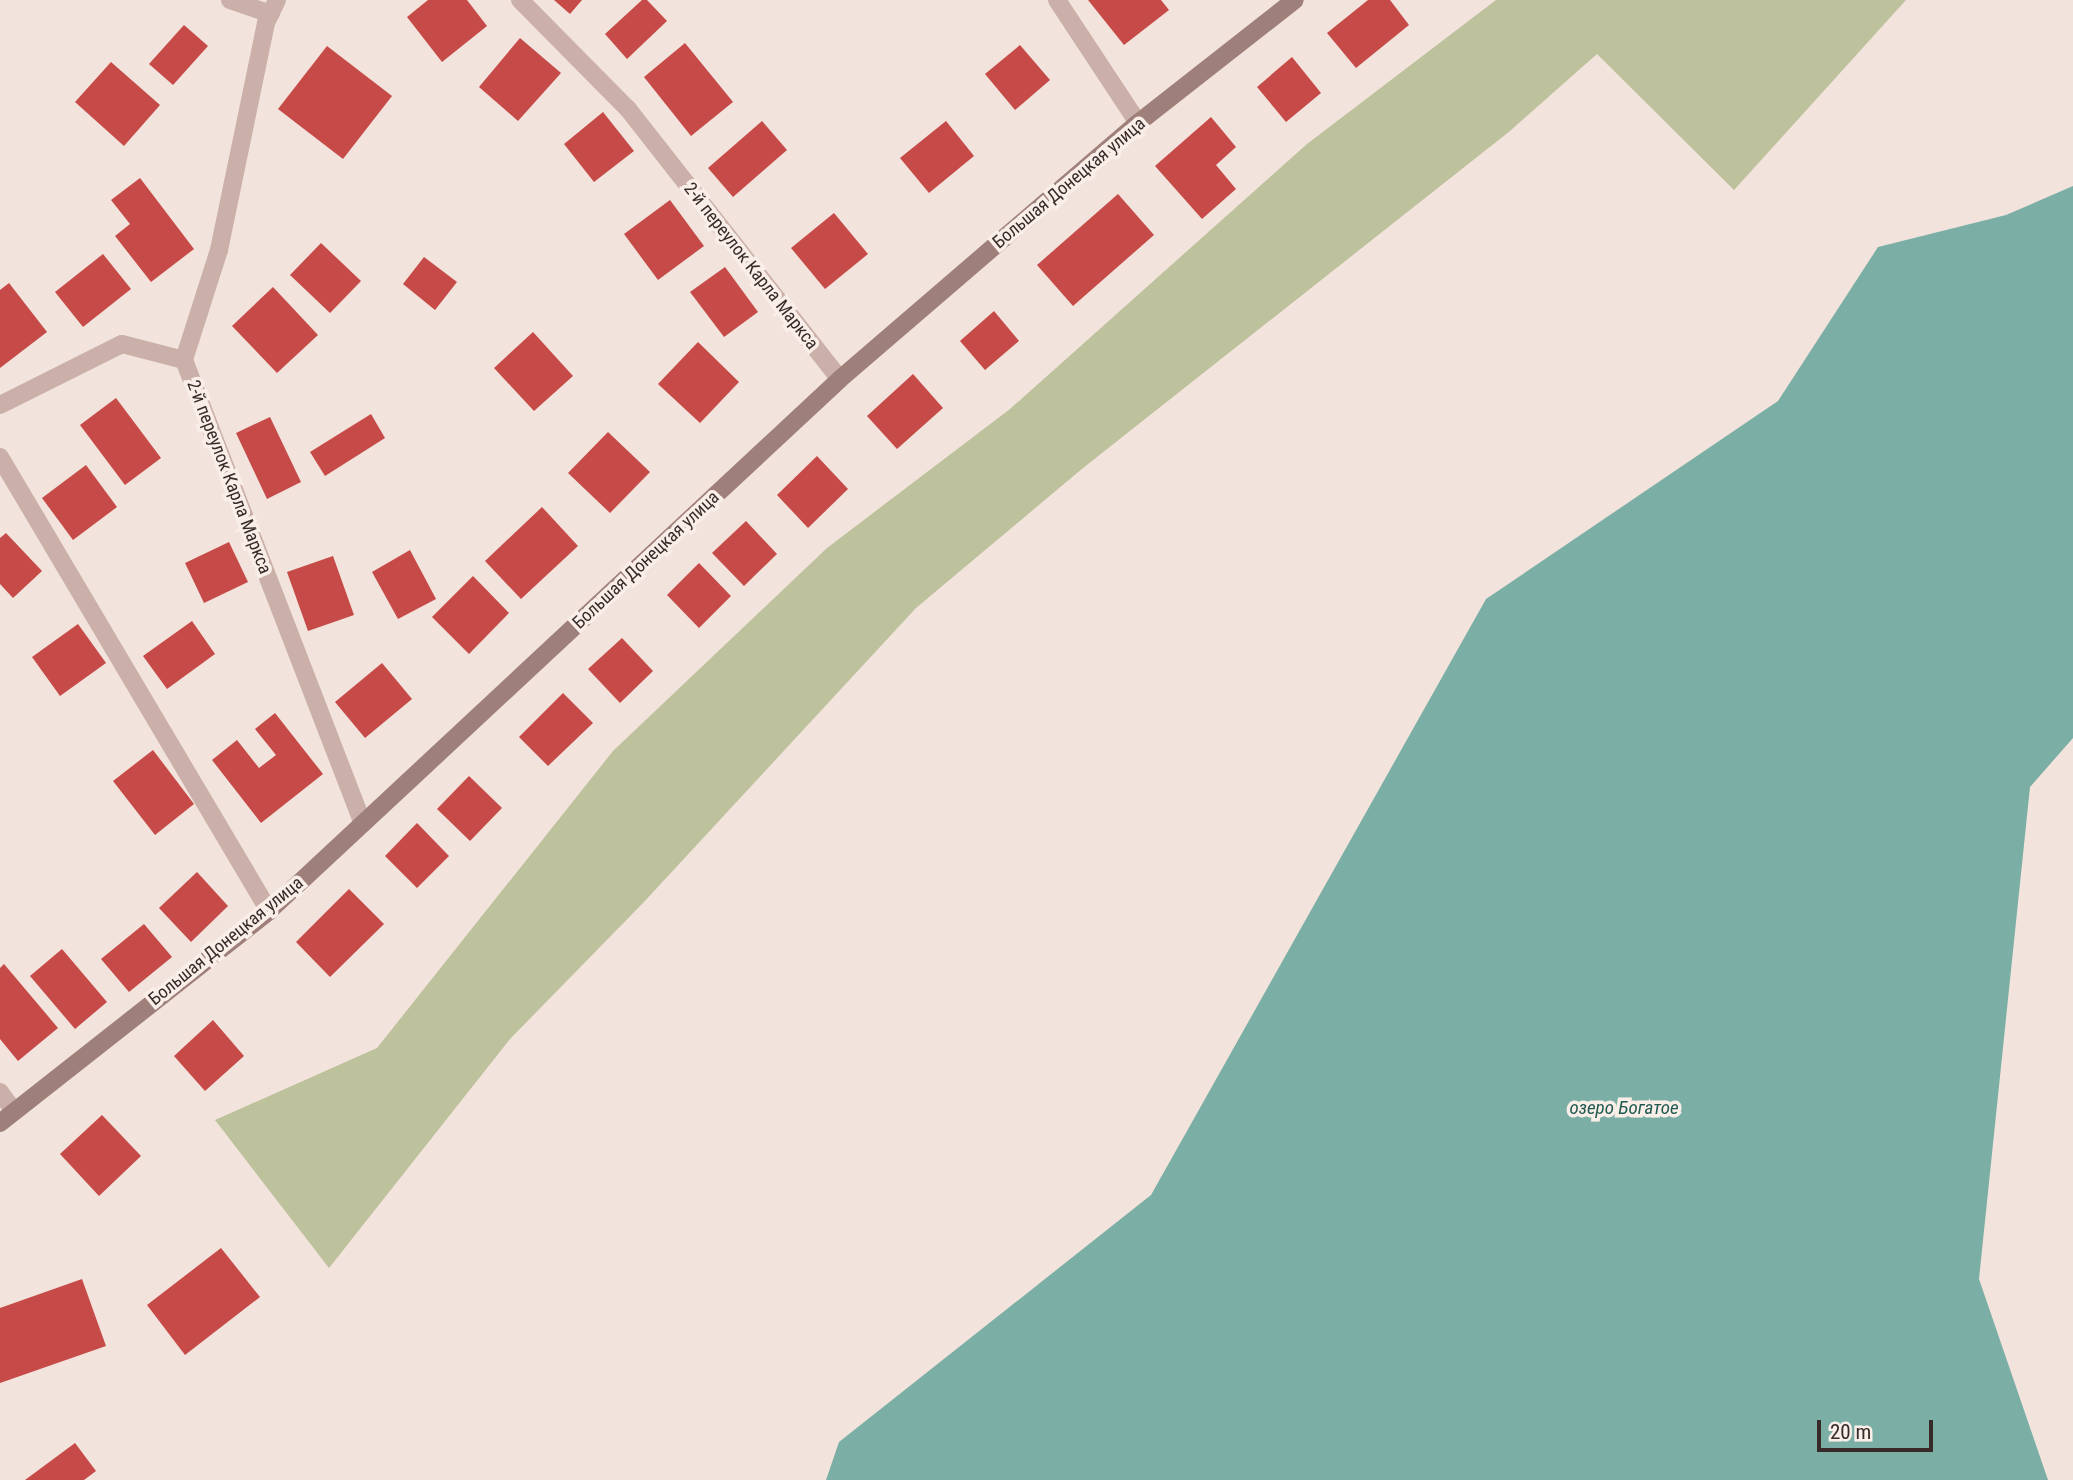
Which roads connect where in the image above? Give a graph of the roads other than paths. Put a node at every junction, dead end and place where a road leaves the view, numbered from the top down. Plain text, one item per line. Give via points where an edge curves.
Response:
1 (230, 0) edge
2 (520, 0) edge
3 (1057, 0) edge
4 (1295, 0) edge
5 (274, 7) edge
6 (1138, 123) junction
7 (184, 360) junction
8 (840, 379) junction
9 (0, 405) edge
10 (0, 457) edge
11 (363, 823) junction
12 (269, 911) junction
13 (0, 1092) edge
14 (13, 1110) junction
15 (0, 1123) edge

1 - 5 street
2 - 8 street, 2-й переулок Карла Маркса via 628,109
3 - 6 street
4 - 6 street, Большая Донецкая улица
5 - 7 street, 2-й переулок Карла Маркса via 219,250
6 - 8 street, Большая Донецкая улица
7 - 9 street via 122,344
7 - 11 street, 2-й переулок Карла Маркса
8 - 11 street, Большая Донецкая улица
10 - 12 street
11 - 12 street, Большая Донецкая улица
12 - 14 street, Большая Донецкая улица
13 - 14 street
14 - 15 street, Большая Донецкая улица

